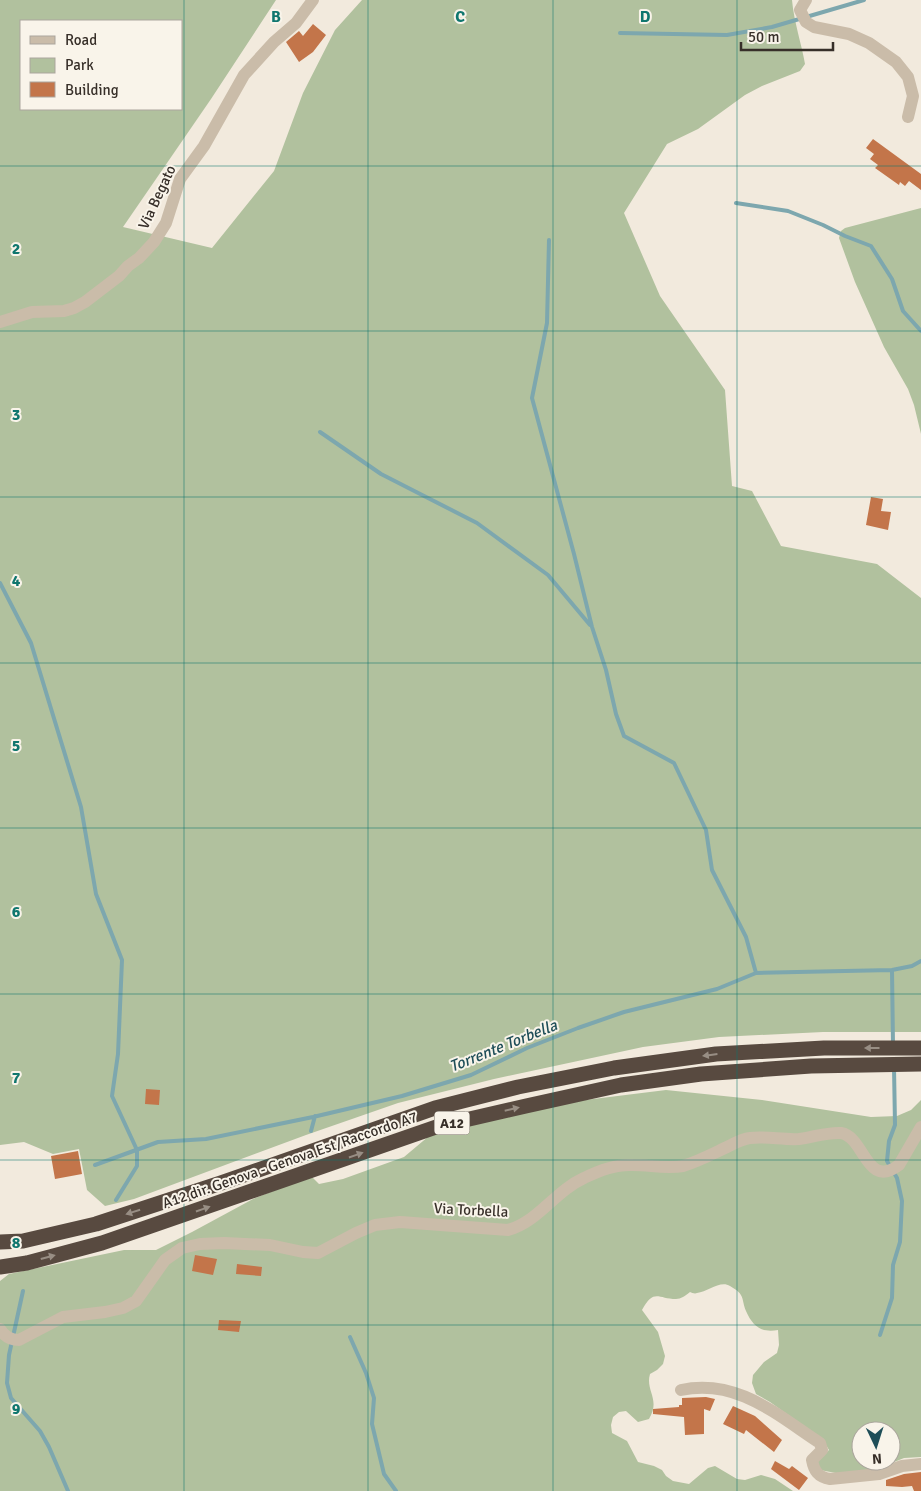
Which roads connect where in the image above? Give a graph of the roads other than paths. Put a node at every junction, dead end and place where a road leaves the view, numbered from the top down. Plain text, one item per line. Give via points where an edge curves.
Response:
1 (313, 0) edge
2 (806, 0) edge
3 (908, 117) dead end
4 (0, 322) edge
5 (921, 1048) edge
6 (921, 1064) edge
7 (921, 1127) edge
8 (0, 1242) edge
9 (0, 1267) edge
10 (0, 1329) edge
11 (681, 1390) dead end
12 (921, 1464) edge

1 - 4 street, Via Begato via 296,23 244,75 204,146 180,179 166,223 139,258 74,308 32,312
2 - 3 street via 800,10 806,22 814,27 849,34 869,43 896,62 908,77 913,96
5 -> 8 highway, A12 via 824,1048 716,1054 614,1068 518,1087 435,1108 96,1224 23,1241
9 -> 6 highway, A12 dir. Genova - Genova Est/Raccordo A7 / A12 via 102,1243 439,1126 621,1085 702,1074 811,1066
7 - 10 street, Via Torbella via 899,1165 887,1171 870,1166 858,1146 840,1133 788,1140 749,1138 683,1166 630,1164 600,1172 574,1183 530,1220 508,1230 400,1222 375,1225 318,1253 270,1245 200,1244 182,1248 165,1260 136,1301 123,1308 63,1317 19,1340 8,1337
11 - 12 street via 712,1388 752,1399 768,1408 820,1443 822,1450 812,1460 819,1476 824,1478 879,1474

